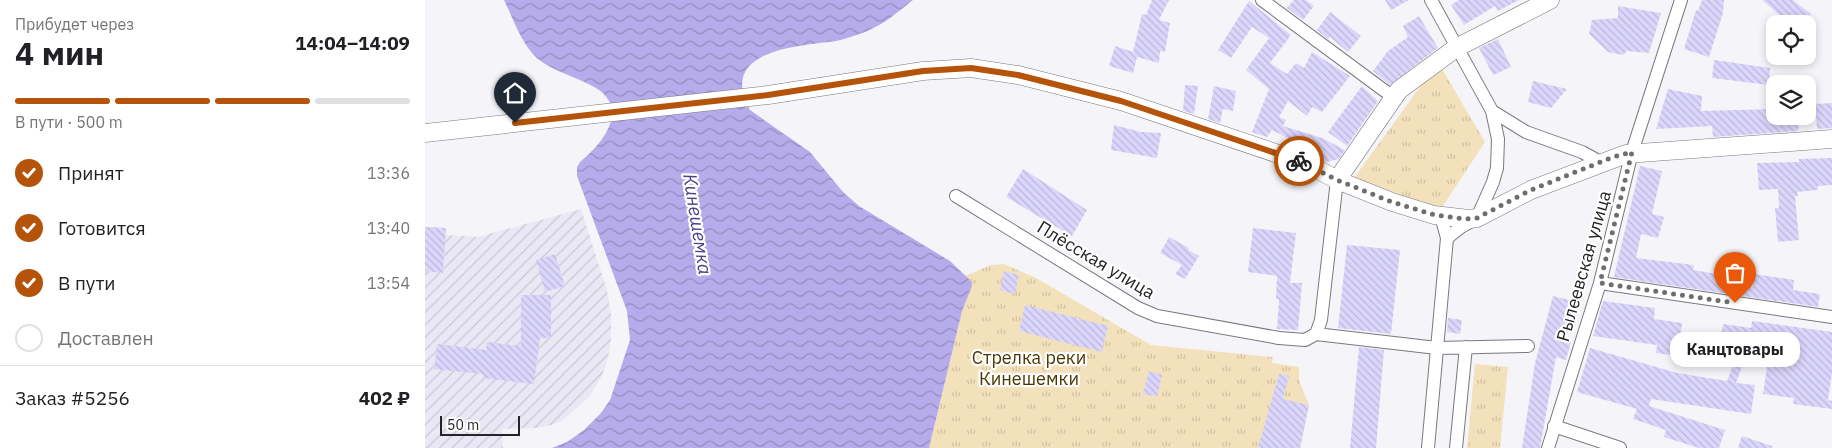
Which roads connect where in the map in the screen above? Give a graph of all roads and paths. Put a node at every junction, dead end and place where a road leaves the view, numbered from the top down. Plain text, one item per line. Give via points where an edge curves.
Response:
1 (1262, 0) edge
2 (1431, 0) edge
3 (1550, 0) edge
4 (1681, 0) edge
5 (1456, 48) junction
6 (1393, 97) junction
7 (1492, 111) junction
8 (425, 133) edge
9 (1832, 139) edge
10 (1632, 152) junction
11 (1602, 162) junction
12 (1337, 180) junction
13 (956, 196) dead end
14 (1435, 215) junction
15 (1477, 218) junction
16 (1447, 238) junction
17 (1600, 283) junction
18 (1832, 317) edge
19 (1315, 334) junction
20 (1528, 346) dead end
21 (1437, 348) junction
22 (1466, 348) junction
23 (1554, 426) junction
24 (1428, 448) edge
25 (1456, 448) edge
26 (1548, 448) edge
27 (1620, 448) edge

1 - 6 street
2 - 5 street
3 - 5 main road
4 - 10 street, Рылеевская улица
5 - 6 main road
5 - 7 street
6 - 12 main road
7 - 11 street via 1526,132
7 - 15 street via 1498,139 1497,168
8 - 12 main road via 768,95 931,70 988,69 1121,101 1308,164
9 - 10 main road
10 - 11 main road
10 - 17 street, Рылеевская улица
11 - 15 main road via 1531,190
12 - 14 main road
12 - 19 street via 1321,320
13 - 19 street, Плёсская улица via 1138,308 1157,316 1279,338 1305,340
14 - 15 main road via 1453,219
14 - 16 street via 1442,220
15 - 16 street
16 - 21 street
17 - 18 street
17 - 23 street, Рылеевская улица
19 - 21 street, Плёсская улица
20 - 22 street, Плёсская улица
21 - 22 street, Плёсская улица
21 - 24 street
22 - 25 street
23 - 26 street, Рылеевская улица
23 - 27 street

